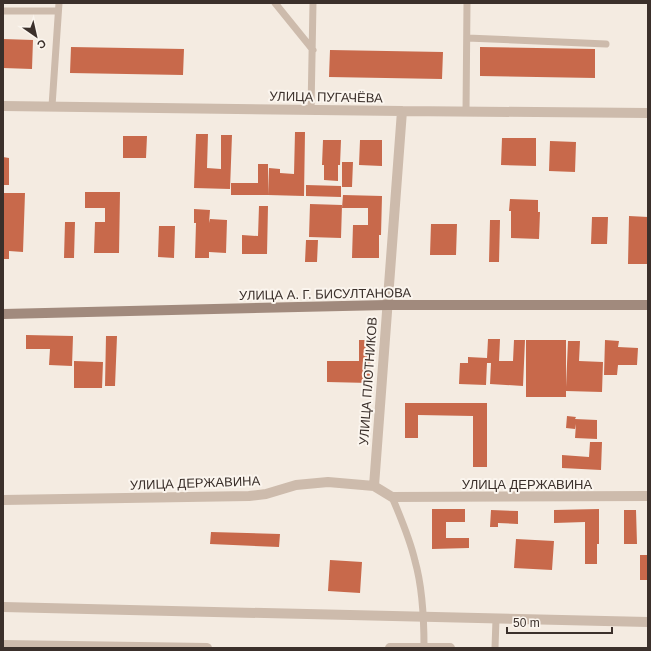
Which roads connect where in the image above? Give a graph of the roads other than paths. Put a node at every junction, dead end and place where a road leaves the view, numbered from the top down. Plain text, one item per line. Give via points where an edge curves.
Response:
1 (59, 3) edge
2 (275, 3) edge
3 (314, 3) edge
4 (467, 3) edge
5 (3, 11) edge
6 (58, 11) junction
7 (467, 38) junction
8 (606, 44) dead end
9 (312, 50) junction
10 (3, 106) edge
11 (52, 106) junction
12 (311, 110) junction
13 (402, 111) junction
14 (466, 112) junction
15 (648, 113) edge
16 (648, 305) edge
17 (387, 306) junction
18 (3, 314) edge
19 (374, 486) junction
20 (648, 496) edge
21 (392, 497) junction
22 (3, 500) edge
23 (3, 607) edge
24 (424, 617) junction
25 (496, 619) junction
26 (648, 622) edge
27 (3, 644) edge
28 (88, 647) edge
29 (424, 647) edge
30 (207, 648) edge
31 (390, 648) edge
32 (450, 648) edge
33 (495, 648) edge

1 - 6 lane
2 - 9 lane
3 - 9 lane
4 - 7 lane
5 - 6 lane
6 - 11 lane
7 - 8 lane
7 - 14 lane
9 - 12 lane
10 - 11 street, УЛИЦА ПУГАЧЁВА
11 - 12 street, УЛИЦА ПУГАЧЁВА
12 - 13 street, УЛИЦА ПУГАЧЁВА
13 - 14 street, УЛИЦА ПУГАЧЁВА
13 - 17 street, УЛИЦА ПЛОТНИКОВ
14 - 15 street, УЛИЦА ПУГАЧЁВА
16 - 17 street, УЛИЦА А. Г. БИСУЛТАНОВА
17 - 18 street, УЛИЦА А. Г. БИСУЛТАНОВА
17 - 19 street, УЛИЦА ПЛОТНИКОВ
19 - 21 street, УЛИЦА ДЕРЖАВИНА
19 - 22 street, УЛИЦА ДЕРЖАВИНА via 328,482 296,485 249,496
20 - 21 street, УЛИЦА ДЕРЖАВИНА
21 - 24 lane via 416,562
23 - 24 street
24 - 25 street
24 - 29 lane
25 - 26 street
25 - 33 lane
27 - 28 street
28 - 30 street
29 - 31 street
29 - 32 street

